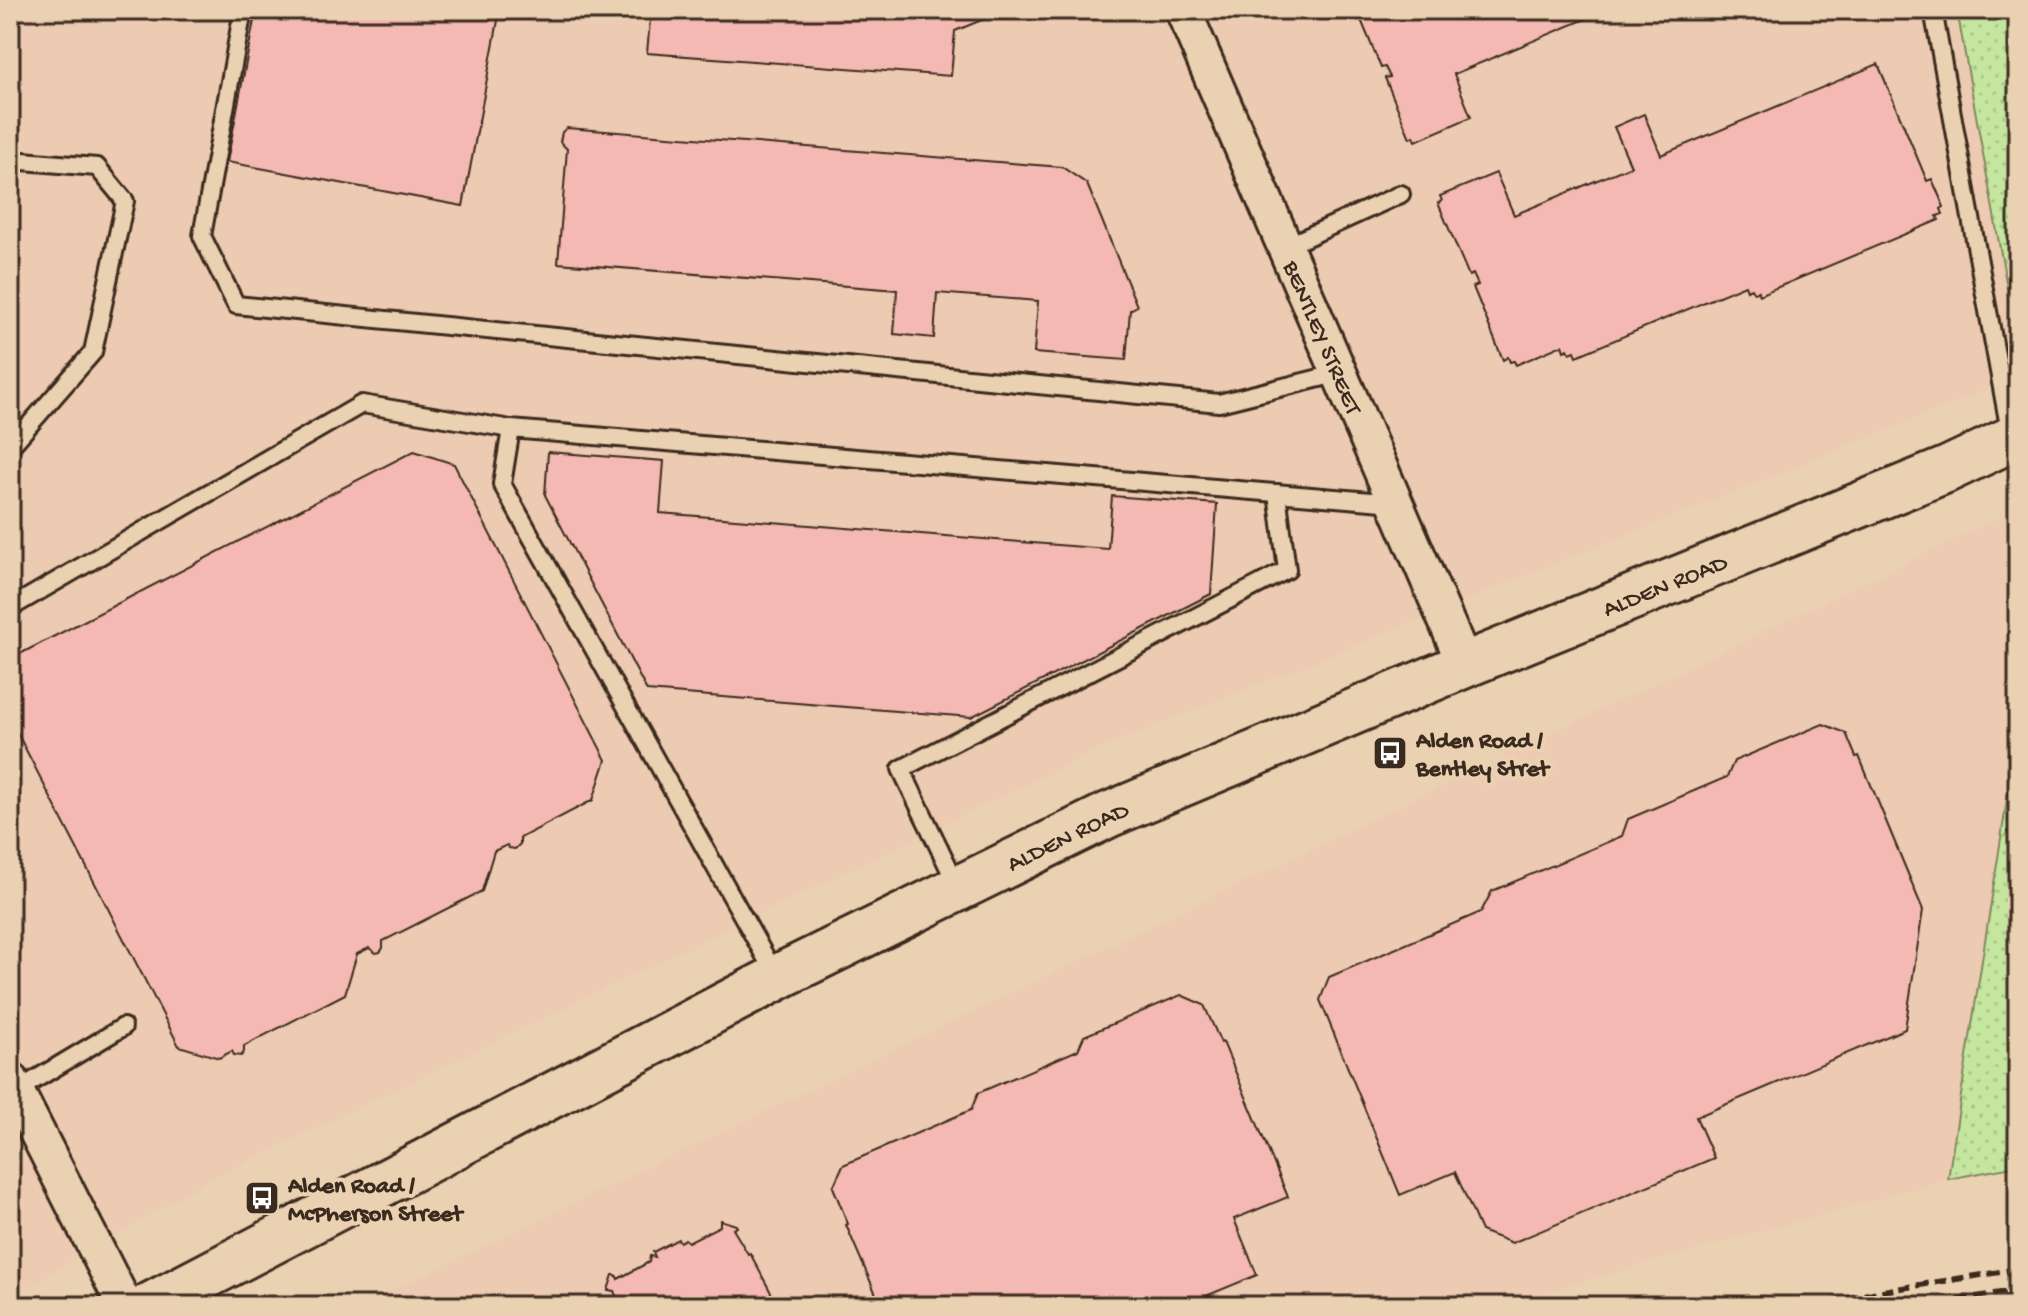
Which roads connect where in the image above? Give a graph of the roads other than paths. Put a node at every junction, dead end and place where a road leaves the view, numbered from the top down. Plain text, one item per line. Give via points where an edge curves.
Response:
1 (243, 10) edge
2 (1183, 10) edge
3 (1933, 10) edge
4 (10, 160) edge
5 (1401, 194) dead end
6 (1285, 247) junction
7 (1340, 373) junction
8 (511, 429) junction
9 (2014, 438) edge
10 (10, 447) edge
11 (1277, 493) junction
12 (1395, 503) junction
13 (10, 608) edge
14 (1465, 665) junction
15 (959, 888) junction
16 (777, 978) junction
17 (123, 1027) dead end
18 (13, 1085) edge
19 (125, 1306) edge
20 (149, 1306) edge

1 - 7 lane via 202,236 236,305 1219,403
2 - 6 street, BENTLEY STREET
3 - 9 lane
4 - 10 lane via 97,167 125,201 93,352
5 - 6 lane
6 - 7 street, BENTLEY STREET
7 - 12 street, BENTLEY STREET
8 - 11 lane
8 - 13 lane via 362,404
8 - 16 lane via 502,484
9 - 14 main road, ALDEN ROAD
11 - 12 lane
11 - 15 lane via 1287,570 901,769
12 - 14 street, BENTLEY STREET
14 - 15 main road, ALDEN ROAD via 1108,815
15 - 16 main road, ALDEN ROAD
16 - 20 main road, ALDEN ROAD
17 - 18 lane
18 - 19 street

